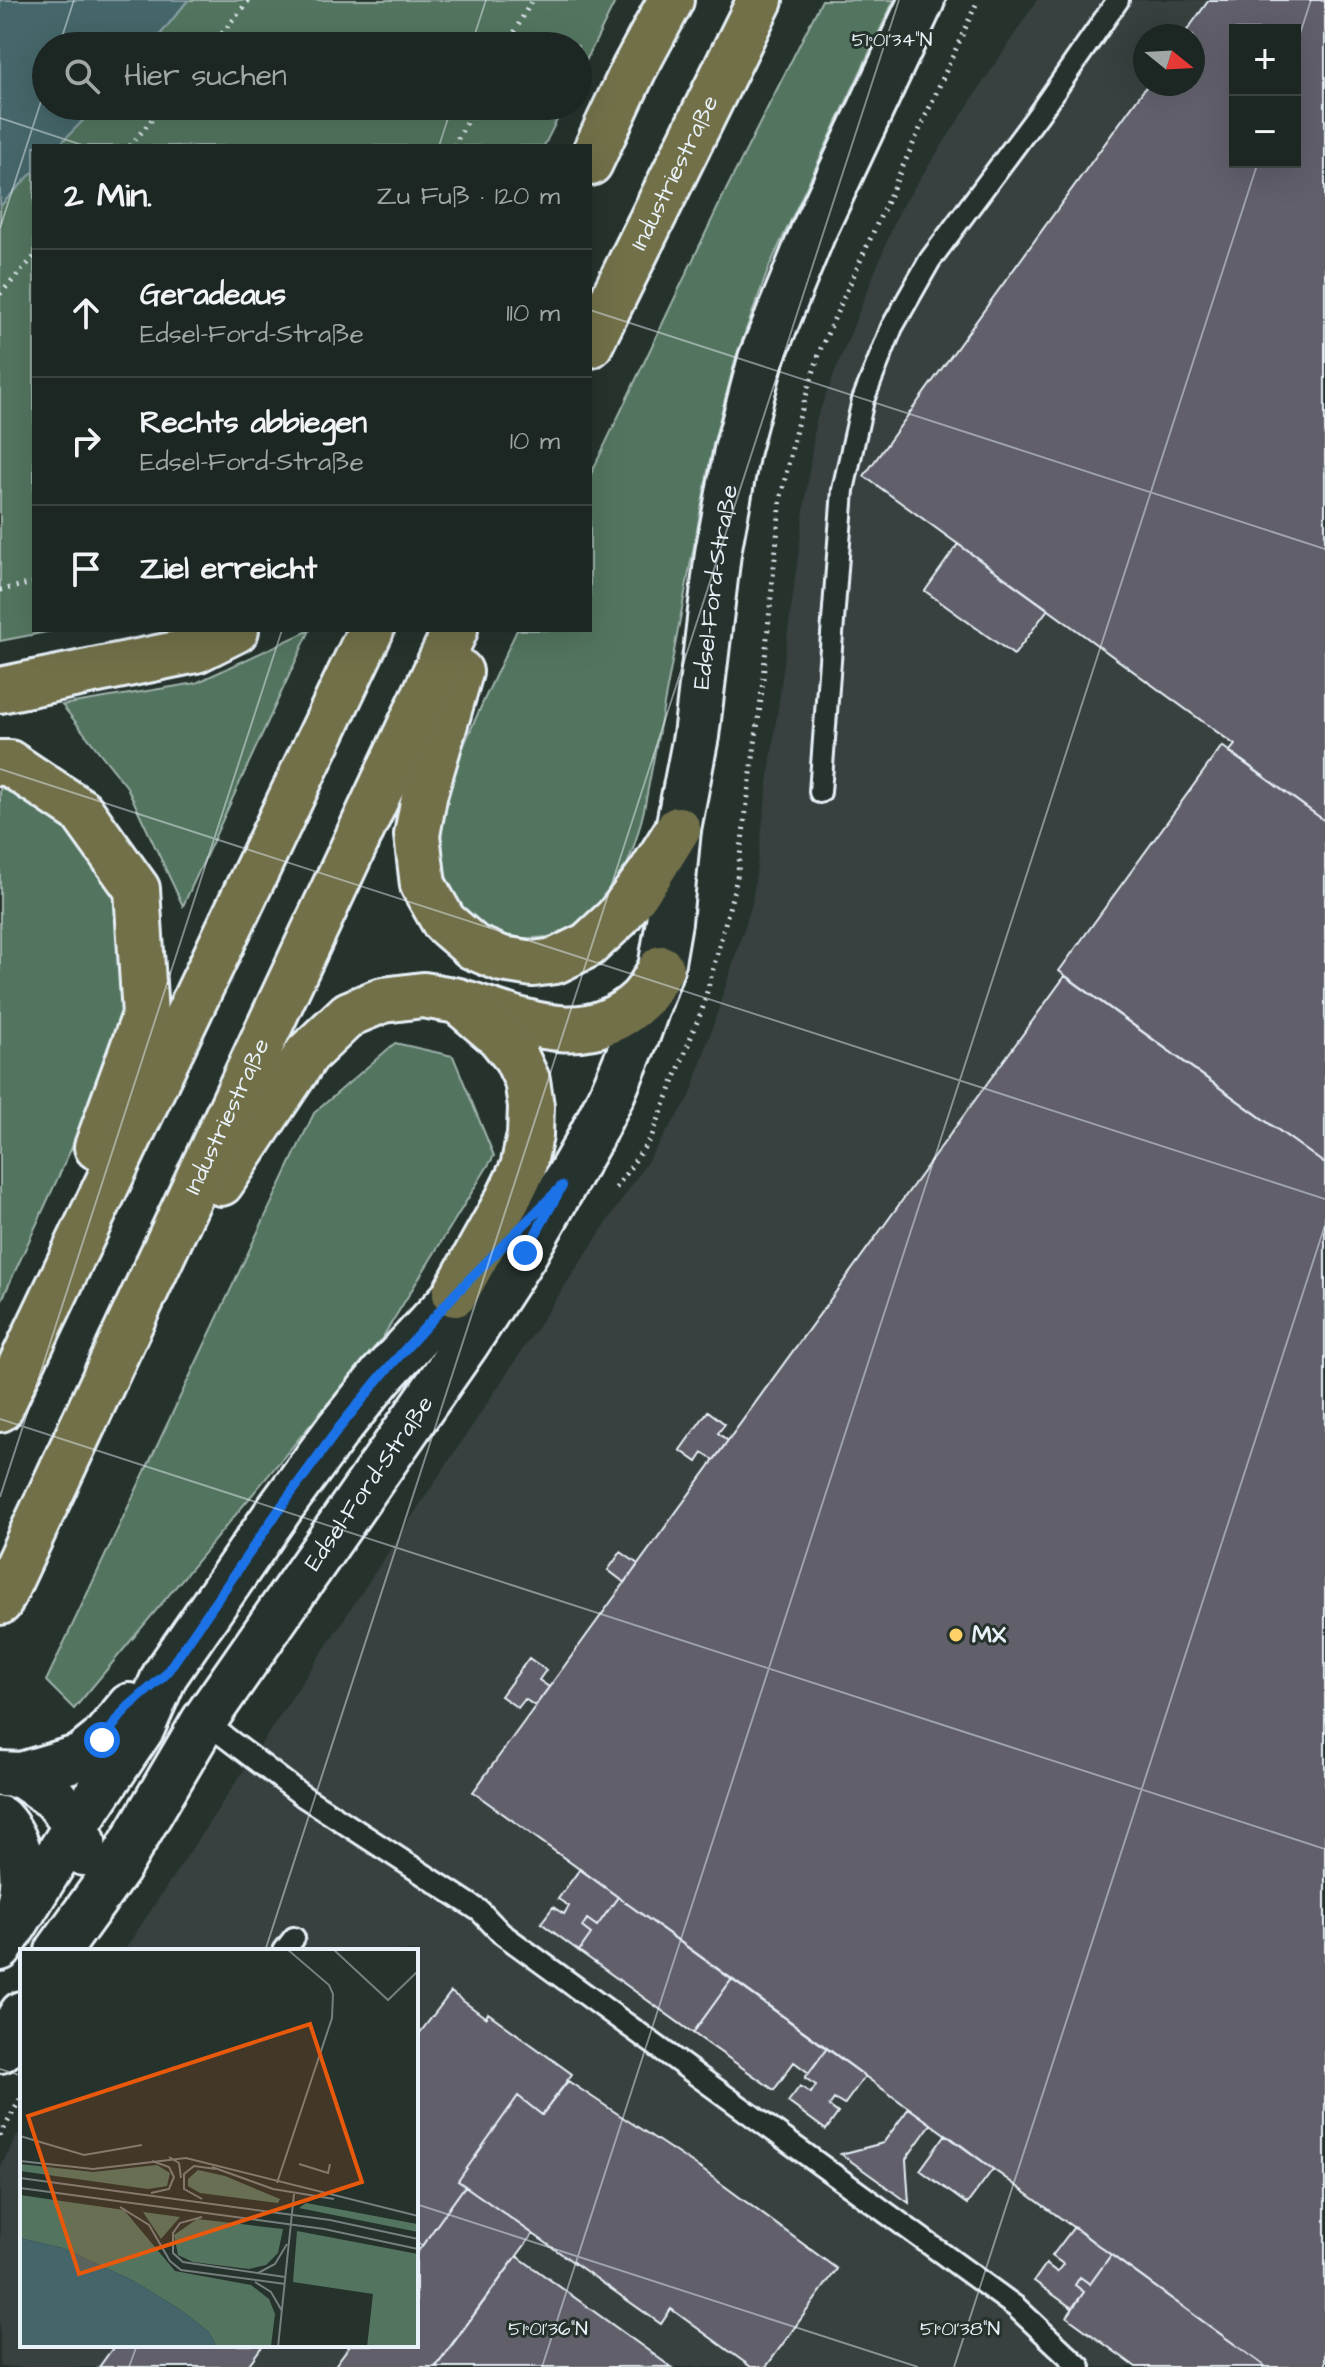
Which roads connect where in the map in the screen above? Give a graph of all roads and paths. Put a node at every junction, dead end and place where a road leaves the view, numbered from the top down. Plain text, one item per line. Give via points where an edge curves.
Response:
1 (249, 0) edge
2 (532, 0) edge
3 (671, 0) edge
4 (760, 0) edge
5 (922, 0) edge
6 (1118, 0) edge
7 (223, 32) edge
8 (515, 32) edge
9 (634, 69) junction
10 (151, 120) edge
11 (468, 120) edge
12 (132, 144) edge
13 (455, 144) edge
14 (591, 144) edge
15 (592, 159) edge
16 (32, 259) edge
17 (0, 294) edge
18 (592, 341) edge
19 (32, 583) edge
20 (0, 590) edge
21 (232, 632) edge
22 (370, 632) edge
23 (454, 632) edge
24 (471, 632) edge
25 (0, 690) edge
26 (0, 763) edge
27 (820, 792) dead end
28 (678, 829) junction
29 (661, 968) junction
30 (458, 1001) junction
31 (562, 1186) junction
32 (150, 1283) junction
33 (455, 1294) junction
34 (4, 1400) edge
35 (0, 1602) edge
36 (165, 1675) junction
37 (204, 1721) junction
38 (169, 1778) junction
39 (7, 1779) edge
40 (0, 1819) edge
41 (76, 1826) junction
42 (5, 1939) edge
43 (58, 1949) edge
44 (58, 1949) edge
45 (20, 2017) edge
46 (0, 2050) edge
47 (20, 2100) edge
48 (0, 2136) edge
49 (1080, 2367) edge

1 - 7 path
2 - 8 path
3 - 9 highway
4 - 18 highway, Industriestraße
5 - 28 street, Edsel-Ford-Straße via 813,232 761,359 721,539 696,736
6 - 27 lane via 930,260 892,327 863,400 843,490
9 - 14 highway
9 - 15 highway
10 - 12 path
11 - 13 path
16 - 17 path
19 - 20 path
21 - 25 highway via 196,650
22 - 34 highway
23 - 32 highway, Industriestraße
24 - 28 highway via 417,835 423,885 444,922 473,947 502,959 555,961 588,945 617,918
26 - 34 highway via 9,763 81,811 137,889 145,1015
28 - 29 street, Edsel-Ford-Straße
29 - 30 highway via 643,998 619,1017 595,1026 544,1027
29 - 31 street, Edsel-Ford-Straße via 613,1092
30 - 32 highway via 423,995 383,1000 349,1014 307,1054
30 - 33 highway via 516,1057 531,1106 523,1168
31 - 33 street, Edsel-Ford-Straße
31 - 37 street, Edsel-Ford-Straße via 466,1344
32 - 35 highway, Industriestraße
33 - 36 street, Edsel-Ford-Straße via 339,1428
36 - 39 street, Edsel-Ford-Straße via 81,1757
36 - 41 street, Edsel-Ford-Straße via 142,1728
37 - 38 street, Edsel-Ford-Straße
37 - 49 lane via 303,1796 480,1911 501,1933 1016,2307
38 - 41 street, Edsel-Ford-Straße via 141,1804
38 - 44 street, Edsel-Ford-Straße via 117,1869
39 - 41 street via 55,1798
40 - 42 street via 11,1831 23,1879 19,1907
41 - 42 street, Edsel-Ford-Straße
41 - 43 street, Edsel-Ford-Straße via 84,1866
45 - 46 street
47 - 48 path

